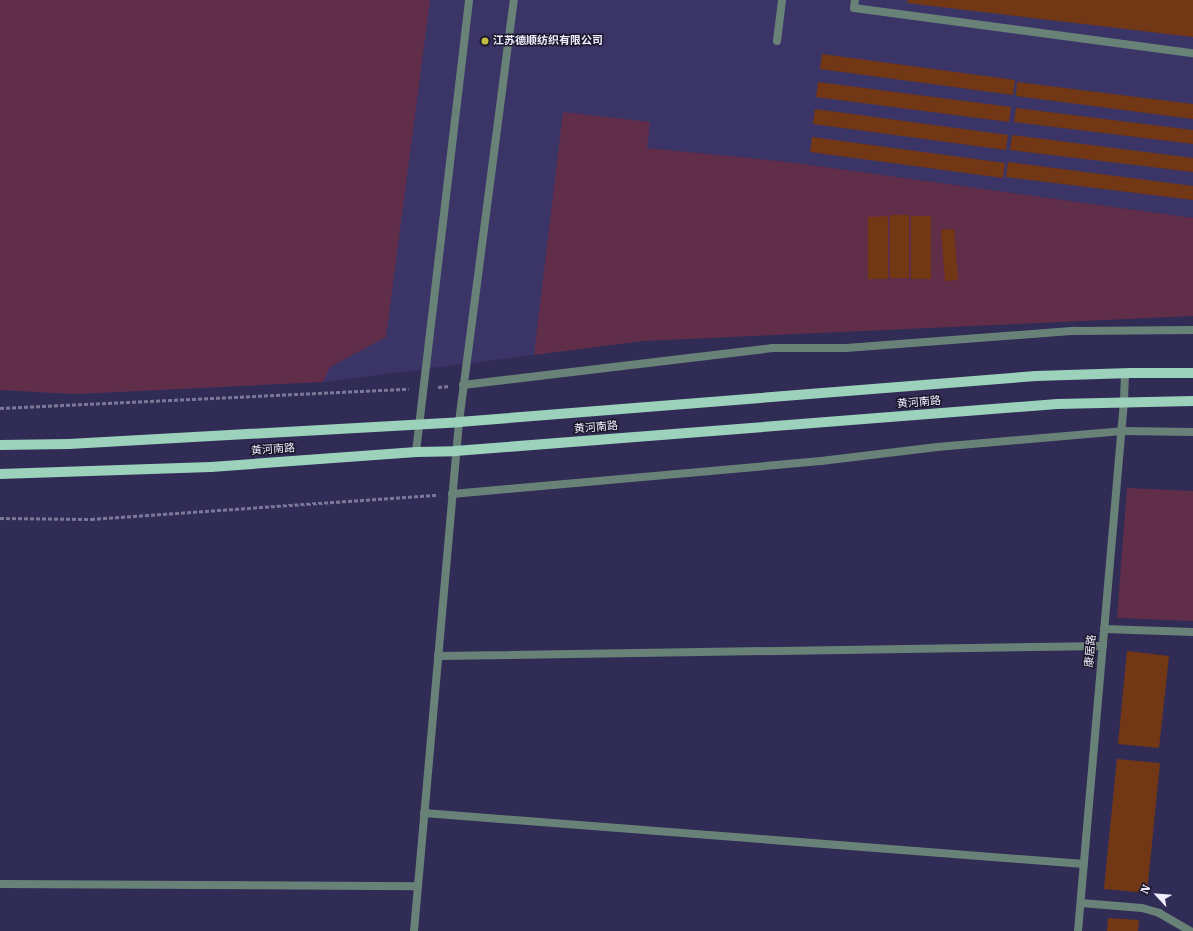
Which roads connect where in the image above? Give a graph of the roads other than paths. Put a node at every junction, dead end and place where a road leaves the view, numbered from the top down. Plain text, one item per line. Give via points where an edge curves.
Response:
1 (469, 0) edge
2 (514, 0) edge
3 (782, 0) edge
4 (855, 0) edge
5 (777, 41) dead end
6 (1193, 52) edge
7 (1193, 330) edge
8 (1125, 373) junction
9 (1193, 373) edge
10 (464, 385) junction
11 (1193, 401) edge
12 (1124, 402) junction
13 (458, 422) junction
14 (418, 424) junction
15 (1122, 431) junction
16 (1193, 432) edge
17 (0, 446) edge
18 (416, 452) junction
19 (456, 452) junction
20 (0, 474) edge
21 (452, 494) junction
22 (1104, 629) junction
23 (1193, 632) edge
24 (1103, 646) junction
25 (438, 656) junction
26 (424, 813) junction
27 (1084, 864) junction
28 (0, 884) edge
29 (418, 886) junction
30 (1080, 903) junction
31 (414, 931) edge
32 (1078, 931) edge
33 (1190, 931) edge

1 - 14 street
2 - 10 street
3 - 5 street
4 - 6 street via 854,8
7 - 10 street via 1074,331 846,348 772,348
8 - 9 main road, 黄河南路
8 - 12 street, 康居路
8 - 13 main road, 黄河南路 via 1036,376
10 - 13 street
11 - 12 main road, 黄河南路
12 - 15 street, 康居路
12 - 19 main road, 黄河南路 via 1057,404
13 - 14 main road, 黄河南路
13 - 19 street
14 - 17 main road, 黄河南路
14 - 18 street
15 - 16 street
15 - 21 street
15 - 22 street, 康居路
18 - 19 main road, 黄河南路
18 - 20 main road, 黄河南路 via 211,466
19 - 21 street
21 - 25 street
22 - 23 street
22 - 24 street, 康居路
24 - 25 street
24 - 27 street, 康居路
25 - 26 street
26 - 27 street
26 - 29 street
27 - 30 street, 康居路
28 - 29 street
29 - 31 street
30 - 32 street, 康居路
30 - 33 street via 1142,908 1158,913

